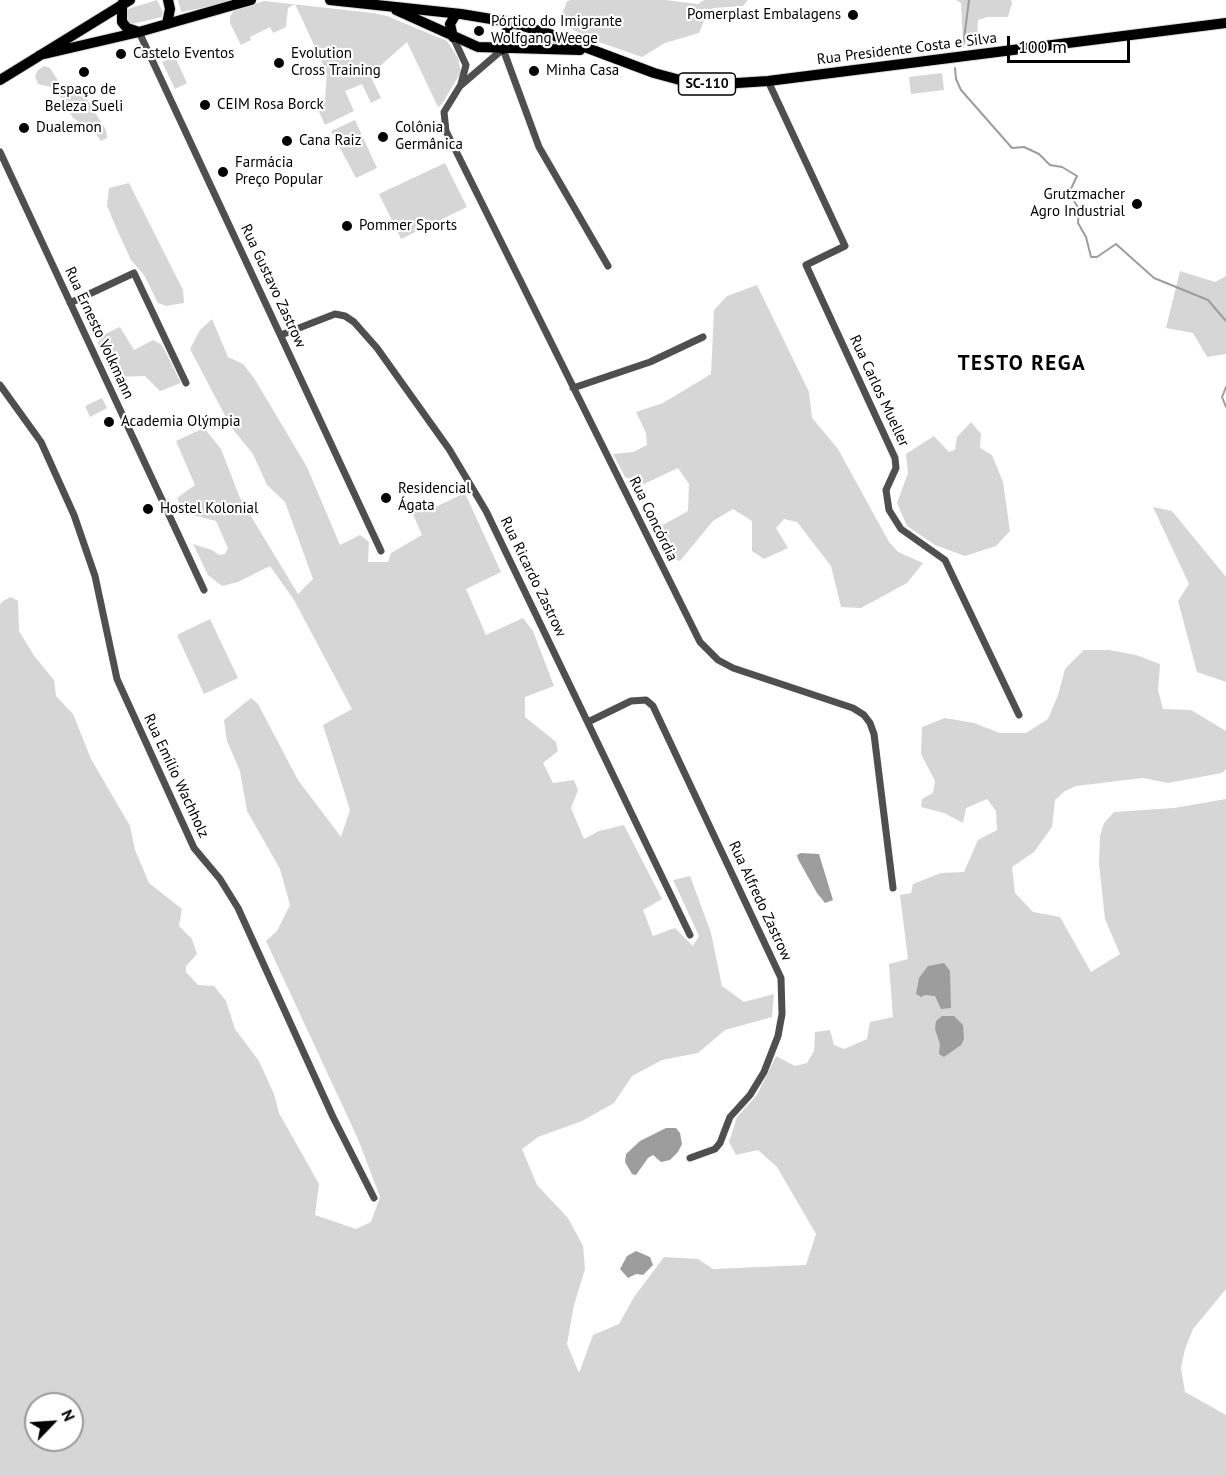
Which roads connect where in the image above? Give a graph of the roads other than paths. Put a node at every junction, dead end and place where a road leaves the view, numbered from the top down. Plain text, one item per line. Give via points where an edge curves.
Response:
1 (168, 0) edge
2 (251, 0) edge
3 (330, 0) edge
4 (126, 2) edge
5 (388, 6) junction
6 (456, 14) junction
7 (509, 22) junction
8 (1226, 23) edge
9 (168, 24) junction
10 (139, 32) junction
11 (453, 37) junction
12 (503, 49) junction
13 (595, 51) junction
14 (40, 55) junction
15 (0, 80) edge
16 (768, 81) junction
17 (460, 86) junction
18 (0, 152) edge
19 (608, 266) dead end
20 (70, 303) junction
21 (281, 335) junction
22 (703, 337) dead end
23 (186, 383) dead end
24 (0, 385) edge
25 (573, 388) junction
26 (381, 551) dead end
27 (204, 590) dead end
28 (1019, 716) dead end
29 (588, 722) junction
30 (893, 888) dead end
31 (690, 935) dead end
32 (690, 1158) dead end
33 (374, 1198) dead end

1 - 9 main road
2 - 9 main road
3 - 5 main road, Rua Presidente Costa e Silva / SC-110
4 - 10 main road via 122,22
4 - 14 main road
5 - 6 main road, Rua Presidente Costa e Silva / SC-110
5 - 11 main road, Rua Presidente Costa e Silva / SC-110
6 - 7 main road, Rua Presidente Costa e Silva / SC-110
6 - 11 main road via 450,24
7 - 12 main road
7 - 13 main road, Rua Presidente Costa e Silva / SC-110
8 - 16 main road, Rua Presidente Costa e Silva / SC-110
9 - 10 main road
10 - 14 main road
10 - 21 street, Rua Gustavo Zastrow
11 - 12 main road, Rua Presidente Costa e Silva / SC-110 via 478,47
11 - 17 street, Rua Concórdia via 466,65
12 - 13 main road, Rua Presidente Costa e Silva / SC-110
12 - 17 street, Rua Concórdia
12 - 19 street via 538,147
13 - 16 main road, Rua Presidente Costa e Silva / SC-110 via 680,80 722,84
14 - 15 main road
16 - 28 street, Rua Carlos Mueller via 845,246 806,265 895,458 896,468 886,490 889,510 902,529 945,560
17 - 25 street, Rua Concórdia via 444,112 443,125
18 - 20 street, Rua Ernesto Volkmann
20 - 23 street via 134,273
20 - 27 street, Rua Ernesto Volkmann
21 - 26 street, Rua Gustavo Zastrow
21 - 29 street, Rua Ricardo Zastrow via 335,314 354,322 377,348 474,488
22 - 25 street via 650,362
24 - 33 street, Rua Emílio Wachholz via 41,442 74,515 95,576 117,679 184,827 197,854 220,879 238,908
25 - 30 street, Rua Concórdia via 707,651 733,668 853,708 870,723
29 - 31 street, Rua Ricardo Zastrow
29 - 32 street, Rua Alfredo Zastrow via 631,701 646,700 653,706 781,978 782,1014 764,1072 730,1117 715,1149

